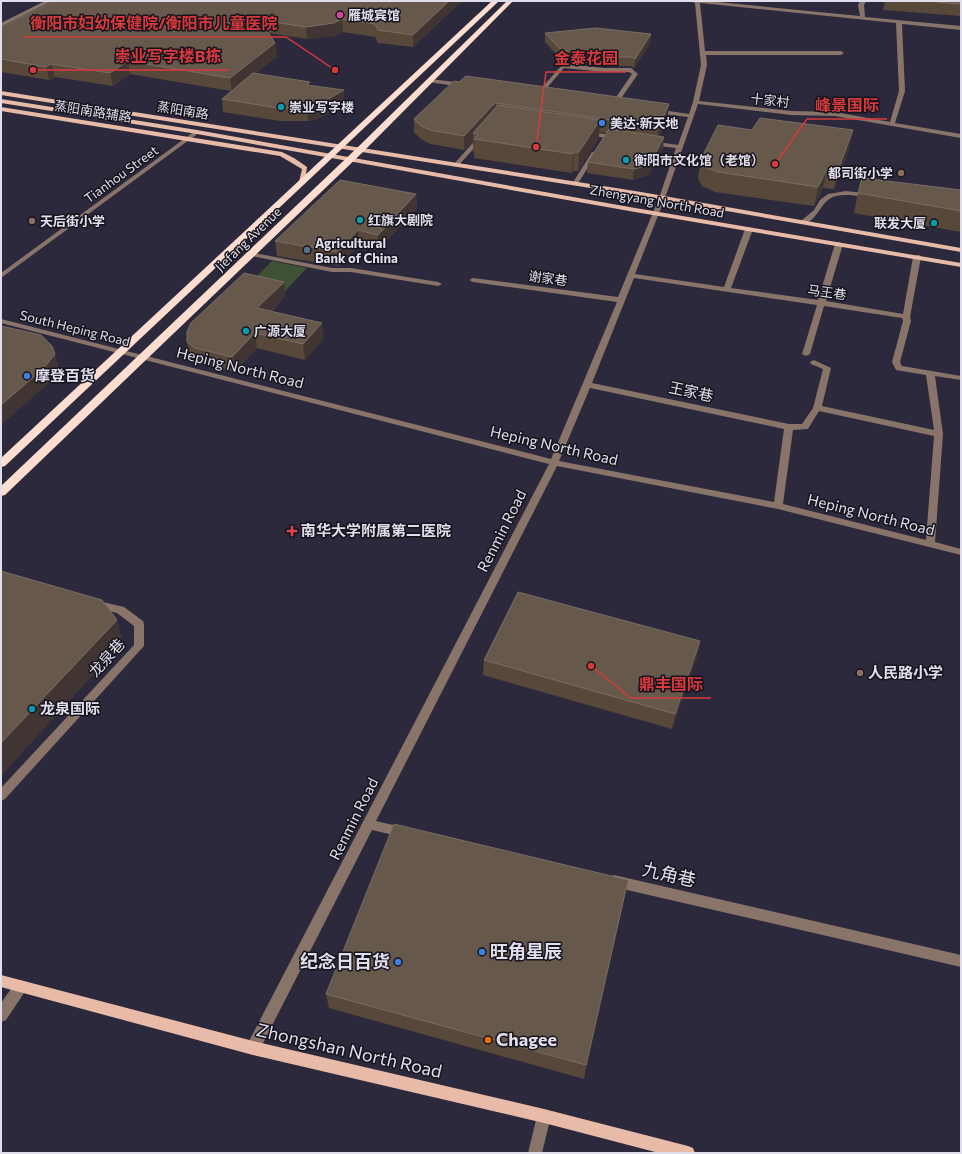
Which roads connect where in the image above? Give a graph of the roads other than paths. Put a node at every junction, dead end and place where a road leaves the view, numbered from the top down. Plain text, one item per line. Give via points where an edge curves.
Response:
1 (49, 1) edge
2 (58, 1) edge
3 (496, 1) edge
4 (510, 1) edge
5 (694, 1) edge
6 (863, 1) edge
7 (863, 18) junction
8 (899, 21) junction
9 (1, 25) edge
10 (961, 28) edge
11 (1, 30) edge
12 (841, 52) dead end
13 (703, 53) junction
14 (430, 81) junction
15 (470, 86) edge
16 (1, 93) edge
17 (531, 94) edge
18 (538, 96) junction
19 (546, 96) edge
20 (1, 101) edge
21 (696, 102) junction
22 (605, 105) edge
23 (613, 106) junction
24 (621, 107) edge
25 (1, 108) edge
26 (652, 111) edge
27 (691, 116) junction
28 (892, 124) junction
29 (486, 131) edge
30 (197, 132) junction
31 (582, 133) edge
32 (961, 136) edge
33 (188, 139) junction
34 (628, 139) edge
35 (601, 142) junction
36 (642, 142) edge
37 (342, 146) junction
38 (680, 147) junction
39 (361, 149) junction
40 (331, 156) junction
41 (350, 160) junction
42 (456, 165) junction
43 (302, 182) junction
44 (575, 184) junction
45 (876, 197) edge
46 (662, 198) junction
47 (655, 213) junction
48 (803, 222) junction
49 (749, 229) junction
50 (839, 244) junction
51 (961, 250) edge
52 (252, 254) junction
53 (917, 257) junction
54 (961, 265) edge
55 (630, 275) junction
56 (1, 276) edge
57 (473, 280) dead end
58 (438, 284) dead end
59 (726, 289) junction
60 (621, 300) junction
61 (821, 303) junction
62 (906, 317) junction
63 (1, 322) edge
64 (121, 352) junction
65 (806, 354) dead end
66 (143, 358) junction
67 (814, 362) dead end
68 (930, 373) junction
69 (961, 378) edge
70 (587, 385) junction
71 (817, 408) junction
72 (789, 427) junction
73 (939, 434) junction
74 (554, 462) junction
75 (1, 464) edge
76 (1, 492) edge
77 (778, 506) junction
78 (930, 544) junction
79 (961, 552) edge
80 (83, 601) edge
81 (1, 796) edge
82 (368, 824) junction
83 (422, 836) edge
84 (599, 877) edge
85 (961, 960) edge
86 (1, 981) edge
87 (21, 986) junction
88 (1, 1015) edge
89 (253, 1048) junction
90 (544, 1116) junction
91 (535, 1153) edge
92 (688, 1153) edge

1 - 9 street
2 - 11 street
3 - 37 highway, Jiefang Avenue
4 - 14 highway, Jiefang Avenue
5 - 7 street
5 - 13 street, Renmin Road
6 - 7 street
7 - 8 street
8 - 10 street
8 - 28 street via 902,91
12 - 13 street
13 - 21 street, Renmin Road via 704,65
14 - 15 street
14 - 39 highway, Jiefang Avenue
16 - 37 main road, 蒸阳南路
17 - 18 street
18 - 19 street
18 - 23 street via 564,66 631,70 635,74
20 - 30 main road, Zhengyang North Road
21 - 27 street, Renmin Road
21 - 28 street, 十家村 via 791,113 835,114
22 - 23 street
23 - 24 street
25 - 33 main road, 蒸阳南路辅路
26 - 27 street
27 - 38 street, Renmin Road
28 - 32 street, 十家村
29 - 42 street
30 - 33 street, Tianhou Street
30 - 40 main road, Zhengyang North Road
31 - 35 street
33 - 43 main road, 蒸阳南路辅路 via 282,154 305,168
33 - 56 street, Tianhou Street
34 - 35 street
35 - 44 street
36 - 38 street
37 - 39 main road, 蒸阳南路
37 - 40 highway, Jiefang Avenue
38 - 46 street, Renmin Road
39 - 41 highway, Jiefang Avenue
39 - 42 main road, Zhengyang North Road
40 - 41 main road, Zhengyang North Road
40 - 43 highway, Jiefang Avenue
41 - 47 main road, Zhengyang North Road
41 - 52 highway, Jiefang Avenue
42 - 44 main road, Zhengyang North Road
43 - 64 highway, Jiefang Avenue
44 - 46 main road, Zhengyang North Road
45 - 48 street via 846,193 830,195 822,201 817,211
46 - 47 street, Renmin Road
46 - 48 main road, Zhengyang North Road
47 - 49 main road, Zhengyang North Road
47 - 55 street, Renmin Road
48 - 51 main road, Zhengyang North Road
49 - 50 main road, Zhengyang North Road
49 - 59 street
50 - 53 main road, Zhengyang North Road
50 - 61 street
52 - 58 street via 332,270 351,270
52 - 66 highway, Jiefang Avenue
53 - 54 main road, Zhengyang North Road
53 - 62 street
55 - 59 street, 马王巷
55 - 60 street, Renmin Road
57 - 60 street, 谢家巷
59 - 61 street, 马王巷
60 - 70 street, Renmin Road
61 - 62 street, 马王巷
61 - 65 street
62 - 68 street via 907,322 896,362 899,368
63 - 64 street, South Heping Road
64 - 66 street, South Heping Road
64 - 75 highway, Jiefang Avenue
66 - 74 street, Heping North Road
66 - 76 highway, Jiefang Avenue
67 - 71 street via 828,368
68 - 69 street
68 - 73 street
70 - 72 street, 王家巷
70 - 74 street, Renmin Road
71 - 72 street via 805,427
71 - 73 street
72 - 77 street
73 - 78 street
74 - 77 street, Heping North Road
74 - 82 street, Renmin Road
77 - 78 street, Heping North Road
78 - 79 street, Heping North Road
80 - 81 street, 龙泉巷 via 120,610 139,624 138,646
82 - 83 street
82 - 89 street, Renmin Road
84 - 85 street, 九角巷
86 - 87 main road, Zhongshan North Road
87 - 88 street
87 - 89 main road, Zhongshan North Road
89 - 90 main road, Zhongshan North Road
90 - 91 street
90 - 92 main road, Zhongshan North Road

